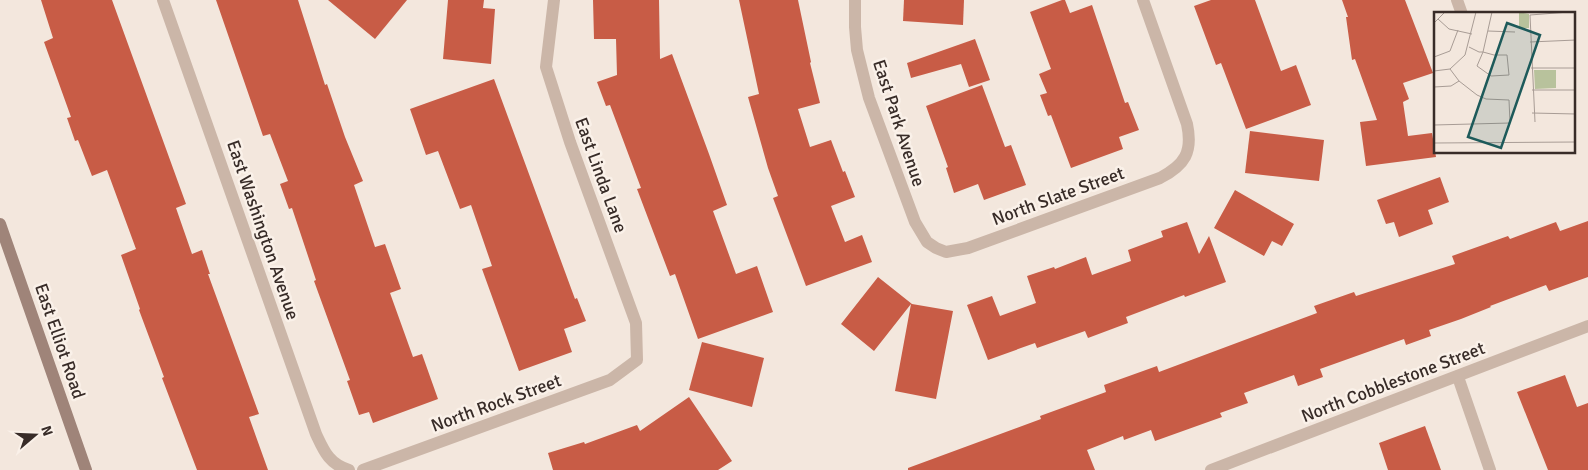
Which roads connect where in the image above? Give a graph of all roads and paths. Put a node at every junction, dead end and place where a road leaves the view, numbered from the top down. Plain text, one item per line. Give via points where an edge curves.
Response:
1 (164, 0) edge
2 (554, 0) edge
3 (855, 0) edge
4 (1143, 0) edge
5 (1457, 0) edge
6 (1461, 12) edge
7 (0, 224) edge
8 (936, 248) joint
9 (1588, 326) edge
10 (637, 360) joint
11 (1458, 376) junction
12 (343, 468) edge
13 (86, 470) edge
14 (363, 470) edge
15 (1210, 470) edge
16 (1490, 470) edge

1 - 12 street, East Washington Avenue via 316,434 329,458
2 - 10 street, East Linda Lane via 546,66 636,323
3 - 8 street, East Park Avenue via 857,50 869,98 914,222 927,242
4 - 8 street, North Slate Street via 1190,136 1189,147 1178,166 1160,178 968,248 946,252
5 - 6 street
7 - 13 main road, East Elliot Road
9 - 11 street, North Cobblestone Street
10 - 14 street, North Rock Street via 610,380
11 - 15 street, North Cobblestone Street
11 - 16 street

